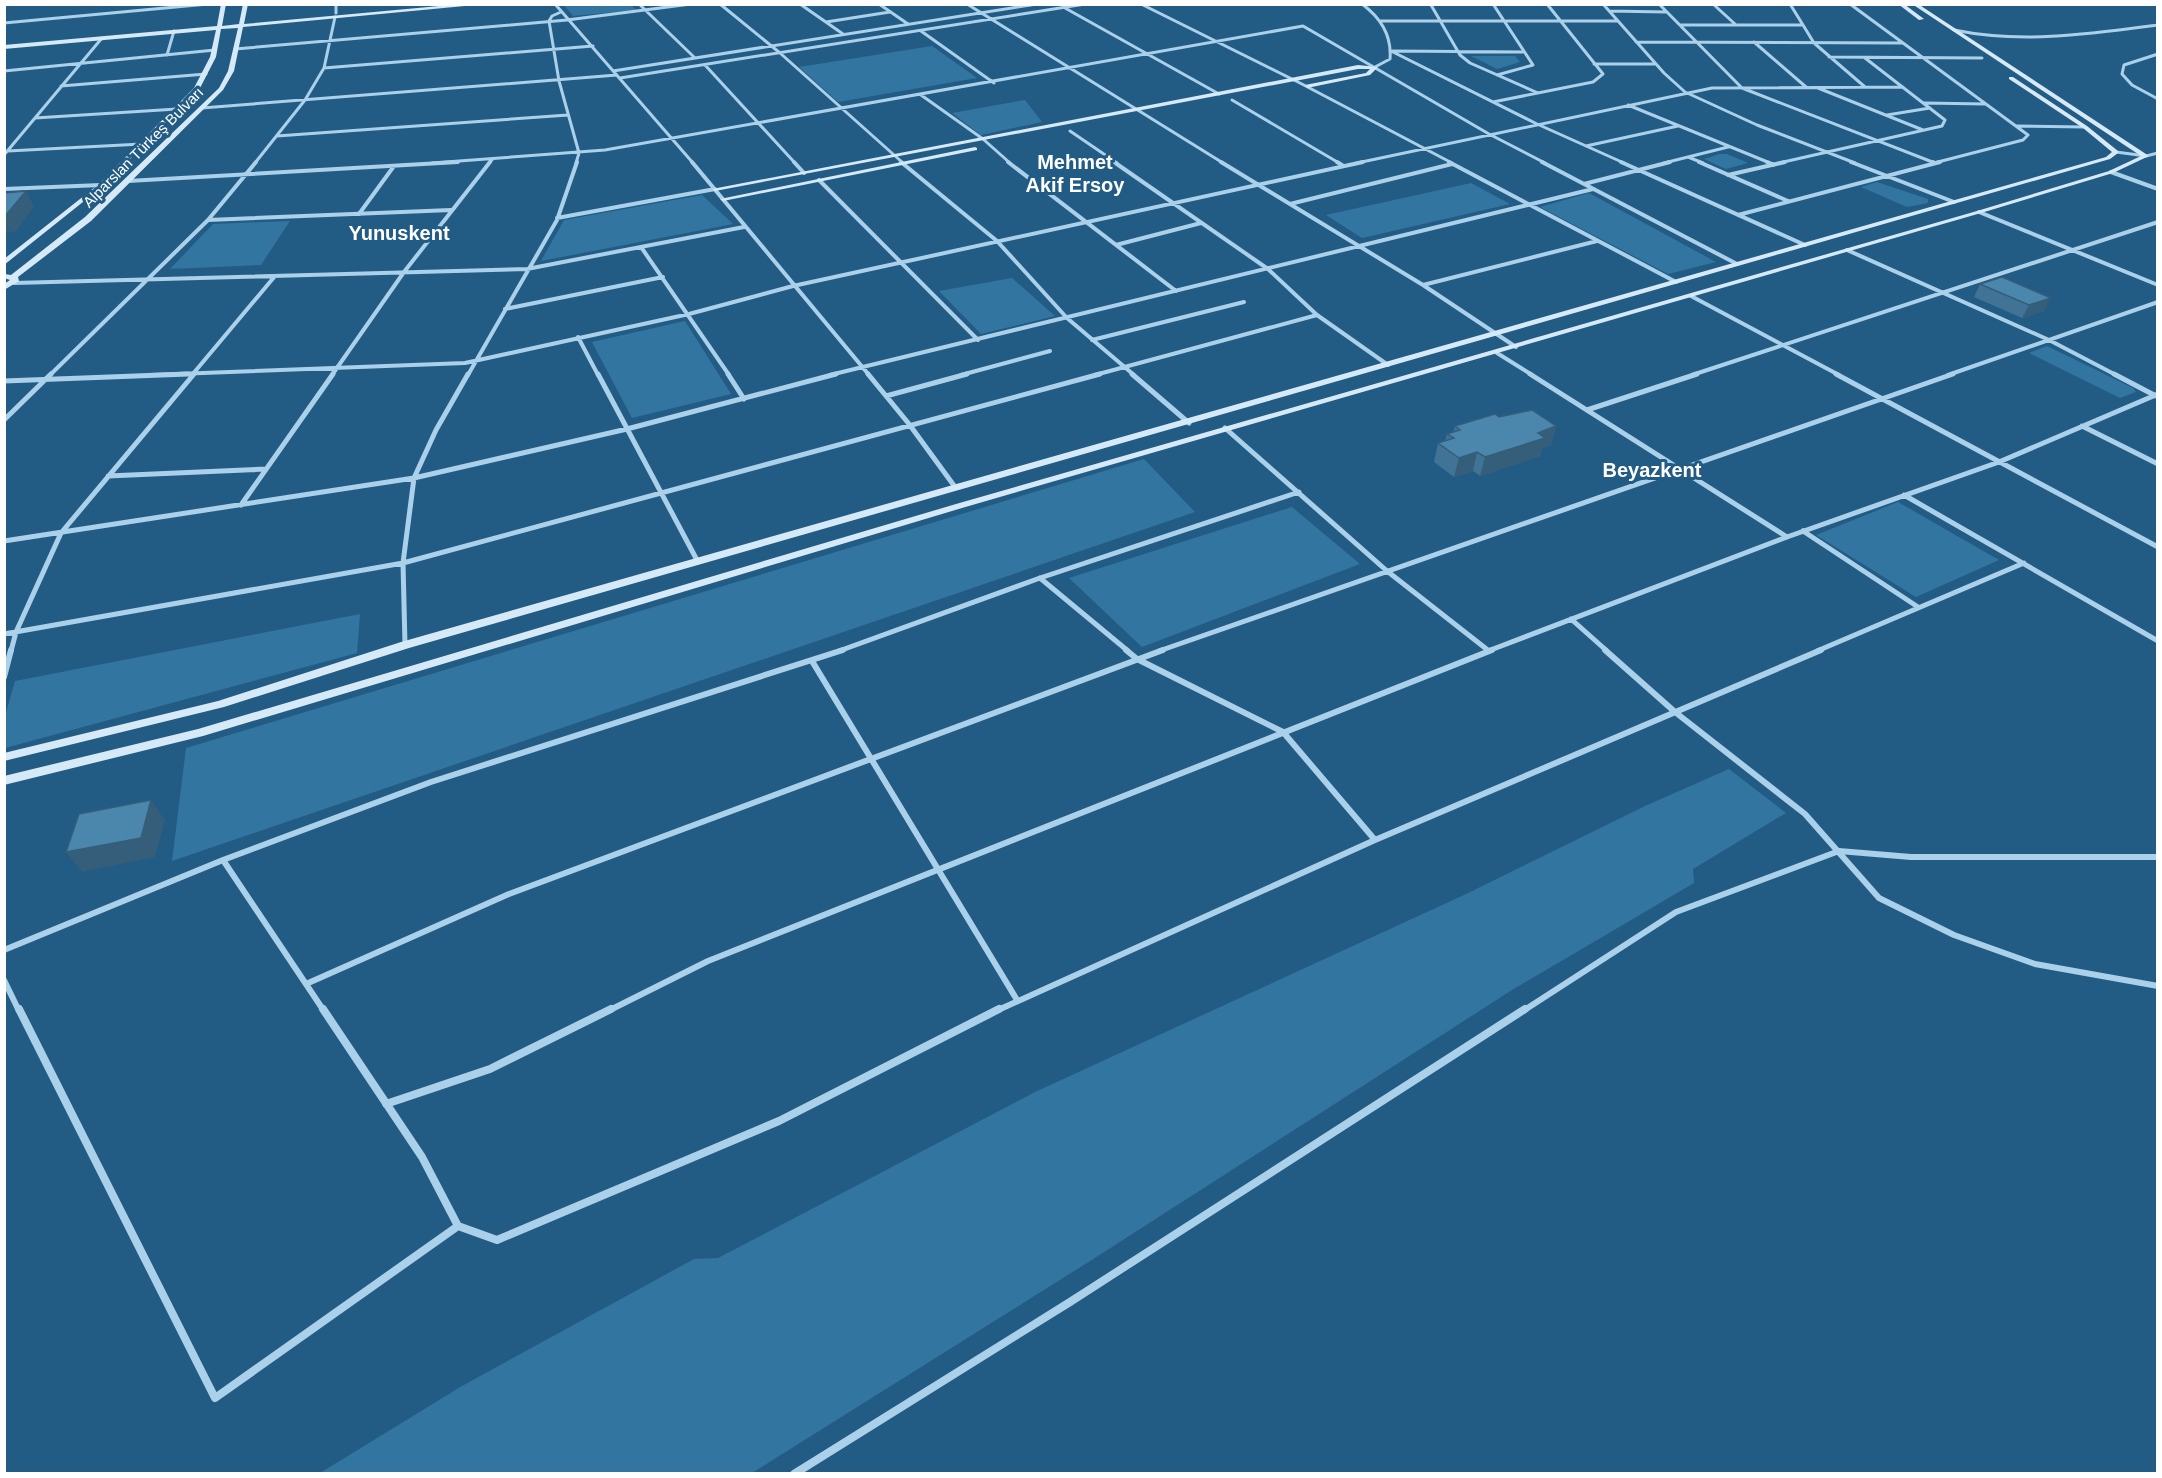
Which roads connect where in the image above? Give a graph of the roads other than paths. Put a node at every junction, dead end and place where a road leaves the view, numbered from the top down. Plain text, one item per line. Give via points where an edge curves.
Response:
1 (11, 4) edge
2 (135, 4) edge
3 (208, 4) edge
4 (224, 4) edge
5 (246, 4) edge
6 (336, 4) edge
7 (433, 4) edge
8 (484, 4) edge
9 (555, 4) edge
10 (639, 4) edge
11 (691, 4) edge
12 (720, 4) edge
13 (800, 4) edge
14 (879, 4) edge
15 (967, 4) edge
16 (1037, 4) edge
17 (1085, 4) edge
18 (1141, 4) edge
19 (1362, 4) edge
20 (1384, 4) edge
21 (1486, 4) edge
22 (1493, 4) edge
23 (1547, 4) edge
24 (1603, 4) edge
25 (1659, 4) edge
26 (1713, 4) edge
27 (1790, 4) edge
28 (1850, 4) edge
29 (1900, 4) edge
30 (1914, 4) edge
31 (4, 5) edge
32 (1431, 5) edge
33 (1065, 8) junction
34 (646, 11) junction
35 (1609, 11) junction
36 (131, 12) junction
37 (561, 12) junction
38 (890, 12) junction
39 (1666, 12) junction
40 (981, 13) junction
41 (335, 15) junction
42 (567, 20) junction
43 (989, 20) junction
44 (549, 21) junction
45 (1381, 21) junction
46 (1440, 21) junction
47 (1501, 21) junction
48 (1560, 21) junction
49 (1617, 21) junction
50 (826, 22) junction
51 (4, 23) edge
52 (240, 24) junction
53 (908, 25) junction
54 (1680, 25) junction
55 (1736, 25) junction
56 (1803, 25) junction
57 (2157, 25) edge
58 (218, 26) junction
59 (2148, 26) junction
60 (1954, 30) junction
61 (2157, 30) edge
62 (174, 31) junction
63 (921, 31) junction
64 (843, 35) junction
65 (102, 38) junction
66 (331, 40) junction
67 (1215, 41) junction
68 (1636, 42) junction
69 (1697, 42) junction
70 (1754, 42) junction
71 (1814, 43) junction
72 (1903, 43) junction
73 (4, 45) edge
74 (593, 45) junction
75 (769, 46) junction
76 (235, 49) junction
77 (215, 50) junction
78 (554, 50) junction
79 (1391, 51) junction
80 (1458, 52) junction
81 (1524, 52) junction
82 (780, 53) junction
83 (1148, 54) junction
84 (2157, 54) edge
85 (167, 55) junction
86 (1829, 57) junction
87 (695, 58) junction
88 (1865, 58) junction
89 (1923, 58) junction
90 (1982, 58) junction
91 (80, 64) junction
92 (705, 64) junction
93 (1594, 64) junction
94 (1656, 64) junction
95 (1375, 67) junction
96 (324, 68) junction
97 (1068, 69) junction
98 (4, 71) edge
99 (206, 74) junction
100 (616, 75) junction
101 (1497, 75) junction
102 (1295, 80) junction
103 (559, 81) junction
104 (994, 83) junction
105 (62, 86) junction
106 (1306, 86) junction
107 (1807, 87) junction
108 (1815, 87) junction
109 (1864, 87) junction
110 (1903, 87) junction
111 (1295, 88) dead end
112 (1742, 88) junction
113 (1685, 92) junction
114 (1539, 93) junction
115 (1219, 94) junction
116 (921, 95) junction
117 (1242, 98) dead end
118 (2157, 99) edge
119 (305, 100) junction
120 (1232, 100) junction
121 (1222, 102) dead end
122 (1492, 102) junction
123 (1923, 103) junction
124 (1987, 104) junction
125 (1627, 105) junction
126 (202, 108) junction
127 (1930, 108) junction
128 (177, 109) junction
129 (839, 109) junction
130 (1137, 114) junction
131 (1159, 114) dead end
132 (568, 115) junction
133 (1886, 115) junction
134 (1148, 116) junction
135 (35, 118) junction
136 (756, 123) junction
137 (1537, 124) junction
138 (1678, 126) junction
139 (2016, 126) junction
140 (2085, 127) junction
141 (1081, 129) dead end
142 (1923, 130) junction
143 (1070, 131) junction
144 (1058, 133) dead end
145 (1489, 134) junction
146 (277, 136) junction
147 (669, 137) junction
148 (983, 139) junction
149 (1878, 140) junction
150 (142, 144) junction
151 (1000, 144) dead end
152 (1586, 146) junction
153 (989, 147) junction
154 (1728, 147) junction
155 (1422, 148) junction
156 (6, 152) edge
157 (2116, 152) junction
158 (579, 153) junction
159 (1830, 153) junction
160 (2157, 153) edge
161 (894, 156) junction
162 (2146, 156) junction
163 (1688, 157) junction
164 (492, 160) junction
165 (1936, 163) junction
166 (903, 164) junction
167 (1452, 164) junction
168 (1775, 165) junction
169 (394, 166) junction
170 (1342, 166) junction
171 (1639, 170) junction
172 (2111, 172) junction
173 (804, 173) junction
174 (247, 174) junction
175 (1728, 175) junction
176 (1887, 176) junction
177 (819, 180) junction
178 (128, 181) junction
179 (1257, 184) junction
180 (1584, 184) junction
181 (101, 185) junction
182 (1594, 188) junction
183 (4, 189) edge
184 (715, 189) junction
185 (2157, 189) edge
186 (723, 199) junction
187 (1788, 201) junction
188 (1954, 202) junction
189 (1173, 204) junction
190 (1290, 204) junction
191 (1525, 204) junction
192 (451, 210) junction
193 (1979, 212) junction
194 (359, 214) junction
195 (1738, 215) junction
196 (557, 218) junction
197 (208, 220) junction
198 (2157, 222) edge
199 (1201, 223) junction
200 (1088, 224) junction
201 (744, 227) junction
202 (997, 241) junction
203 (1597, 241) junction
204 (1116, 245) junction
205 (1359, 245) junction
206 (1804, 245) junction
207 (641, 247) junction
208 (1847, 250) junction
209 (2074, 251) junction
210 (4, 263) edge
211 (902, 264) junction
212 (1737, 264) junction
213 (527, 269) junction
214 (1268, 269) junction
215 (404, 273) junction
216 (4, 276) edge
217 (275, 276) junction
218 (663, 277) junction
219 (147, 278) junction
220 (14, 280) junction
221 (1676, 282) junction
222 (1423, 285) junction
223 (2157, 285) edge
224 (793, 286) junction
225 (4, 288) edge
226 (1176, 291) junction
227 (1946, 293) junction
228 (1691, 296) junction
229 (1244, 302) dead end
230 (2157, 302) edge
231 (505, 309) junction
232 (689, 314) junction
233 (1317, 315) junction
234 (1067, 318) junction
235 (1495, 335) junction
236 (578, 337) junction
237 (978, 340) junction
238 (1092, 340) junction
239 (2049, 340) junction
240 (1782, 345) junction
241 (1516, 347) junction
242 (1050, 351) dead end
243 (1497, 353) junction
244 (478, 359) junction
245 (1388, 365) junction
246 (862, 367) junction
247 (1122, 368) junction
248 (336, 369) junction
249 (193, 375) junction
250 (44, 380) junction
251 (4, 381) edge
252 (886, 396) junction
253 (2156, 396) edge
254 (744, 399) junction
255 (1882, 399) junction
256 (1587, 410) junction
257 (4, 420) edge
258 (1189, 423) junction
259 (909, 424) junction
260 (2082, 426) junction
261 (1225, 428) junction
262 (627, 429) junction
263 (1999, 462) junction
264 (2157, 464) edge
265 (266, 469) junction
266 (1679, 470) junction
267 (108, 476) junction
268 (414, 478) junction
269 (955, 487) junction
270 (661, 490) junction
271 (1299, 492) junction
272 (1904, 495) junction
273 (241, 505) junction
274 (1803, 531) junction
275 (61, 533) junction
276 (1787, 537) junction
277 (4, 541) edge
278 (2157, 547) edge
279 (698, 562) junction
280 (403, 563) junction
281 (2024, 563) junction
282 (1387, 571) junction
283 (1040, 578) junction
284 (1917, 607) junction
285 (1571, 619) junction
286 (16, 632) junction
287 (4, 634) edge
288 (2157, 641) edge
289 (405, 645) junction
290 (1489, 651) junction
291 (1137, 659) junction
292 (812, 661) junction
293 (4, 677) edge
294 (1675, 712) junction
295 (1283, 732) junction
296 (4, 757) edge
297 (874, 760) junction
298 (4, 781) edge
299 (1375, 840) junction
300 (1839, 851) junction
301 (2157, 857) edge
302 (223, 860) junction
303 (937, 871) junction
304 (4, 950) edge
305 (4, 980) edge
306 (306, 984) junction
307 (2157, 986) edge
308 (1017, 1000) junction
309 (386, 1104) junction
310 (458, 1227) junction
311 (794, 1473) edge

1 - 31 street
2 - 36 street
3 - 36 street
4 - 58 street, Alparslan Türkeş Bulvarı
5 - 52 street, Alparslan Türkeş Bulvarı
6 - 41 street
7 - 41 street
8 - 41 street
9 - 37 street
10 - 34 street
11 - 34 street
12 - 75 street
13 - 50 street
14 - 38 street
15 - 40 street
16 - 40 street
17 - 33 street
18 - 67 street
19 - 45 street
20 - 32 street
21 - 32 street
22 - 47 street
23 - 48 street
24 - 35 street
25 - 39 street
26 - 55 street
27 - 56 street
28 - 72 street
29 - 90 street
30 - 60 street
32 - 46 street
33 - 43 street
33 - 83 street
34 - 42 street
34 - 87 street
35 - 39 street
35 - 49 street
36 - 51 street
37 - 42 street
37 - 44 street
38 - 50 street
38 - 53 street
39 - 54 street
40 - 43 street
40 - 53 street
41 - 52 street
41 - 66 street
42 - 44 street
42 - 74 street
43 - 63 street
43 - 97 street
44 - 66 street
44 - 78 street
45 - 46 street
45 - 79 street
46 - 47 street
46 - 80 street
47 - 48 street
47 - 81 street
48 - 49 street
48 - 93 street
49 - 68 street
50 - 64 street
52 - 58 street
52 - 76 street, Alparslan Türkeş Bulvarı
53 - 64 street
54 - 55 street
54 - 69 street
55 - 56 street
56 - 71 street
57 - 59 street
58 - 62 street
58 - 73 street
58 - 77 street, Alparslan Türkeş Bulvarı
59 - 60 street via 2014,39
59 - 61 street
60 - 162 street
62 - 65 street
62 - 85 street
63 - 82 street
63 - 104 street
64 - 75 street
65 - 73 street
65 - 91 street
66 - 76 street
66 - 96 street
67 - 83 street
67 - 95 street via 1303,26
67 - 102 street
68 - 69 street
68 - 94 street
69 - 70 street
69 - 112 street
70 - 71 street
70 - 107 street
71 - 72 street
71 - 86 street
72 - 89 street
74 - 78 street
74 - 100 street
75 - 82 street
75 - 87 street
76 - 126 street, Alparslan Türkeş Bulvarı via 231,71 221,89
77 - 85 street
77 - 99 street, Alparslan Türkeş Bulvarı
78 - 96 street
78 - 103 street
79 - 80 street
79 - 95 street via 1390,59
79 - 122 street
80 - 81 street
80 - 101 street via 1470,63
81 - 101 street via 1533,65
82 - 92 street
82 - 129 street
83 - 97 street
83 - 115 street
84 - 118 street via 2124,65 2122,74 2132,85
85 - 91 street
86 - 88 street
86 - 109 street
87 - 100 street
88 - 89 street
88 - 110 street
89 - 90 street
89 - 124 street
90 - 140 street
91 - 98 street
91 - 105 street
92 - 100 street
92 - 136 street
93 - 94 street
93 - 114 street via 1603,74 1593,82
94 - 113 street
95 - 102 street
95 - 106 street via 1368,74
95 - 145 street
96 - 119 street
97 - 104 street
97 - 130 street
99 - 105 street
99 - 128 street, Alparslan Türkeş Bulvarı
100 - 103 street
100 - 147 street
101 - 114 street
102 - 106 street
102 - 115 street
103 - 119 street
103 - 132 street
104 - 116 street
105 - 135 street
106 - 111 street
106 - 155 street
107 - 108 street
107 - 112 street
108 - 109 street
108 - 133 street
109 - 110 street
110 - 123 street
112 - 113 street
112 - 149 street
113 - 125 street
113 - 159 street
114 - 122 street
115 - 130 street
116 - 129 street
116 - 148 street
117 - 120 street
119 - 126 street
119 - 146 street
120 - 121 street
120 - 170 street
122 - 137 street
123 - 124 street
123 - 127 street
124 - 139 street
125 - 137 street
125 - 138 street
126 - 178 street, Alparslan Türkeş Bulvarı
127 - 133 street
127 - 142 street via 1945,120 1942,126
128 - 135 street
128 - 150 street, Alparslan Türkeş Bulvarı
129 - 136 street
129 - 161 street
130 - 134 street
130 - 148 street
131 - 134 street
132 - 146 street
132 - 158 street
133 - 142 street
134 - 179 street
135 - 156 street
136 - 147 street
136 - 173 street
137 - 145 street
137 - 152 street
138 - 152 street
138 - 154 street
139 - 140 street
139 - 165 street via 2028,135 2023,140
140 - 157 street
141 - 143 street
142 - 149 street
143 - 144 street
143 - 189 street
145 - 155 street
145 - 180 street
146 - 174 street
147 - 158 street
147 - 184 street
148 - 153 street
148 - 161 street
149 - 159 street
149 - 165 street
150 - 156 street
150 - 181 street, Alparslan Türkeş Bulvarı
151 - 153 street
152 - 171 street
153 - 166 street
153 - 200 street
154 - 163 street
154 - 168 street
155 - 167 street
155 - 170 street
157 - 162 street
157 - 188 street via 2108,158
158 - 164 street
158 - 196 street
159 - 168 street
159 - 176 street
160 - 162 street
161 - 166 street
161 - 173 street
162 - 172 street
163 - 171 street
163 - 175 street
164 - 169 street
164 - 192 street
165 - 176 street
166 - 177 street
166 - 202 street
167 - 190 street
167 - 191 street
168 - 175 street
169 - 174 street
169 - 194 street
170 - 179 street
171 - 180 street
171 - 195 street
172 - 185 street
172 - 193 street
173 - 184 street
174 - 178 street
174 - 197 street
175 - 187 street
176 - 187 street
176 - 188 street
177 - 186 street
177 - 211 street
178 - 220 street, Alparslan Türkeş Bulvarı
179 - 189 street
179 - 190 street
180 - 182 street
181 - 183 street
181 - 210 street, Alparslan Türkeş Bulvarı
182 - 191 street
182 - 212 street
184 - 186 street
184 - 196 street
186 - 201 street
187 - 195 street
188 - 206 street
189 - 199 street
189 - 200 street
190 - 205 street
191 - 203 street
191 - 205 street
192 - 194 street
192 - 215 street
193 - 208 street
193 - 209 street
194 - 197 street
195 - 206 street
196 - 213 street
197 - 219 street
198 - 209 street
199 - 204 street
199 - 214 street
200 - 202 street
200 - 204 street
201 - 207 street
201 - 224 street
202 - 211 street
202 - 234 street
203 - 221 street
203 - 222 street
204 - 226 street
205 - 214 street
205 - 222 street
206 - 212 street
207 - 213 street
207 - 218 street
208 - 227 street
208 - 228 street
209 - 223 street
209 - 227 street
211 - 224 street
211 - 237 street
212 - 221 street
213 - 215 street
213 - 231 street
214 - 226 street
214 - 233 street
215 - 217 street
215 - 248 street
216 - 220 street
217 - 219 street
217 - 249 street
218 - 231 street
218 - 232 street
219 - 220 street
219 - 250 street
220 - 225 street, Alparslan Türkeş Bulvarı
221 - 235 street
222 - 235 street
224 - 232 street
224 - 246 street
226 - 234 street
227 - 239 street
227 - 240 street
228 - 240 street
228 - 241 street
229 - 238 street
230 - 239 street
231 - 244 street
232 - 236 street
232 - 254 street
233 - 245 street
233 - 247 street
234 - 237 street
234 - 238 street
235 - 241 street
235 - 245 street
236 - 244 street
236 - 262 street
237 - 246 street
238 - 247 street
239 - 253 street
239 - 255 street
240 - 255 street
240 - 256 street
241 - 243 street
242 - 252 street
243 - 256 street
243 - 261 street
244 - 248 street via 465,363
244 - 268 street via 436,430
245 - 258 street
246 - 252 street
246 - 254 street
247 - 258 street
247 - 259 street
248 - 249 street
248 - 265 street
249 - 250 street
249 - 267 street
250 - 251 street
250 - 257 street
252 - 259 street
253 - 260 street
254 - 262 street
255 - 263 street
255 - 266 street
256 - 266 street
258 - 269 street
259 - 269 street
259 - 270 street
260 - 263 street
260 - 264 street
261 - 271 street
261 - 298 street via 199,733
262 - 268 street
262 - 270 street
263 - 272 street
263 - 278 street
265 - 267 street
265 - 273 street
266 - 276 street
266 - 282 street
267 - 275 street
268 - 273 street
268 - 280 street
269 - 279 street
270 - 279 street
270 - 280 street
271 - 282 street
271 - 283 street
272 - 274 street
272 - 281 street
273 - 275 street
274 - 276 street
274 - 284 street
275 - 277 street
275 - 286 street
276 - 285 street
279 - 289 street
280 - 286 street
280 - 289 street
281 - 284 street
281 - 288 street
282 - 290 street
282 - 291 street
283 - 291 street
283 - 292 street
284 - 294 street
285 - 290 street
285 - 294 street
286 - 287 street
286 - 293 street
289 - 296 street via 220,704
290 - 295 street
291 - 295 street
291 - 297 street
292 - 297 street
292 - 302 street via 431,782
294 - 299 street
294 - 300 street via 1805,814
295 - 299 street
295 - 303 street
297 - 303 street
297 - 306 street via 508,894
299 - 308 street
300 - 301 street via 1911,857
300 - 307 street via 1879,898 1954,935 2036,964
300 - 311 street via 1676,912 1070,1302
302 - 304 street
302 - 306 street
303 - 308 street
303 - 309 street via 708,961 490,1069
305 - 310 street via 215,1398
306 - 309 street
308 - 310 street via 779,1121 497,1240
309 - 310 street via 422,1158

